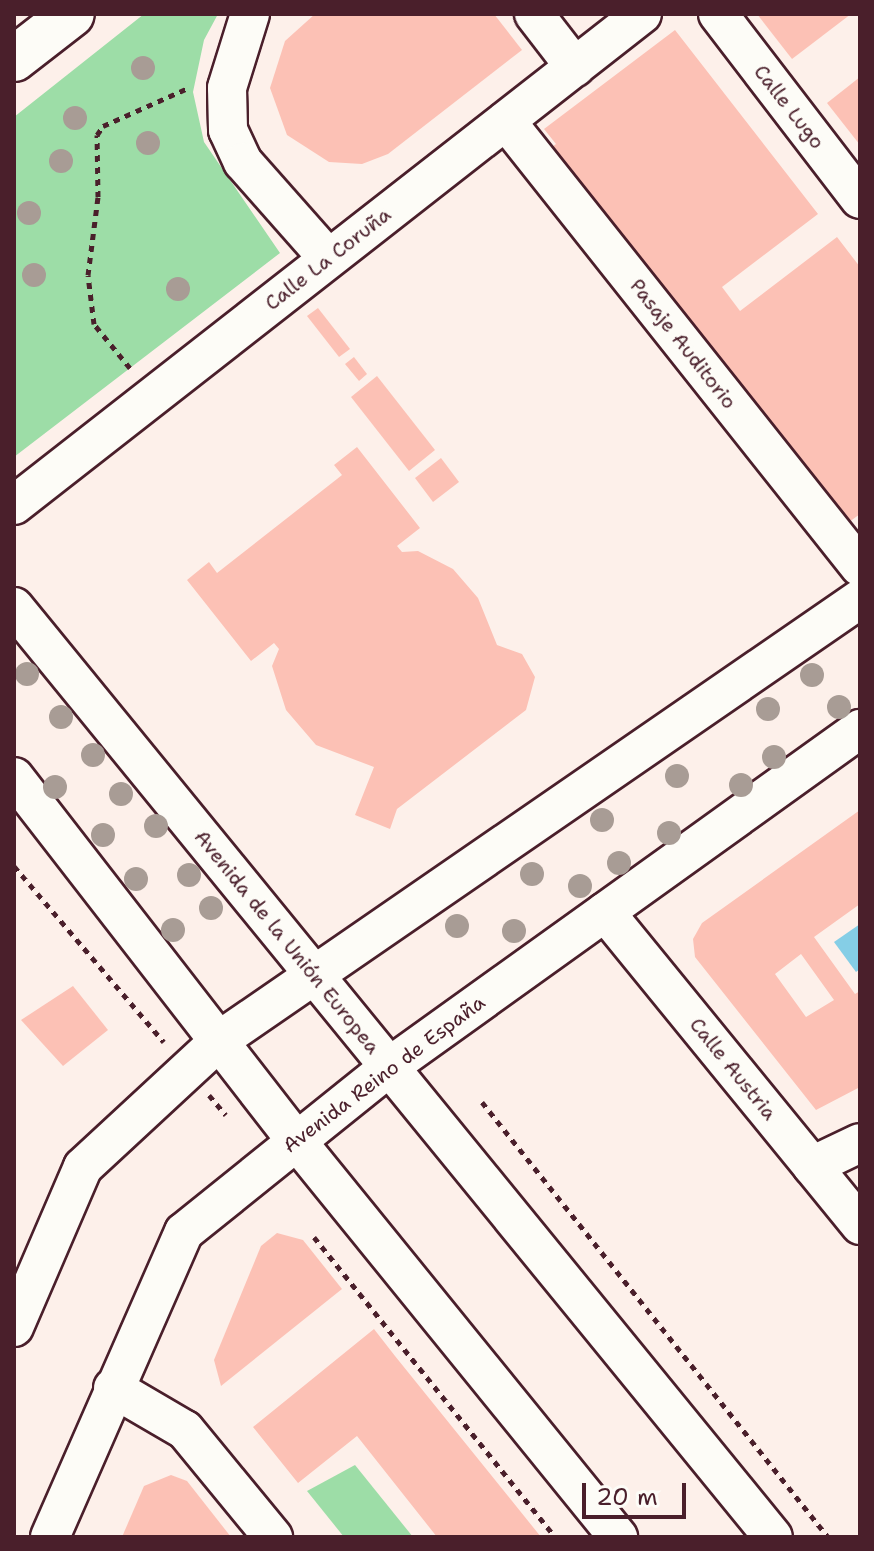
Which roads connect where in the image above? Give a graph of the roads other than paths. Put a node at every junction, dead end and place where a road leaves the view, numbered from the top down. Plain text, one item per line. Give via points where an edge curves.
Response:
1 (72, 14) edge
2 (250, 14) edge
3 (534, 14) edge
4 (642, 14) edge
5 (718, 14) edge
6 (14, 59) edge
7 (575, 67) junction
8 (506, 121) junction
9 (860, 199) edge
10 (328, 258) junction
11 (14, 505) edge
12 (860, 567) edge
13 (860, 599) edge
14 (14, 607) edge
15 (860, 729) edge
16 (14, 777) edge
17 (605, 912) junction
18 (311, 972) junction
19 (220, 1040) junction
20 (389, 1067) junction
21 (860, 1143) edge
22 (280, 1151) junction
23 (812, 1166) junction
24 (860, 1225) edge
25 (14, 1327) edge
26 (113, 1388) junction
27 (50, 1537) edge
28 (273, 1537) edge
29 (618, 1537) edge
30 (773, 1537) edge

1 - 6 main road
2 - 10 street via 227,88 228,130 243,162
3 - 7 street
4 - 7 street, Calle La Coruña
5 - 9 street, Calle Lugo
7 - 8 street, Calle La Coruña
8 - 10 street, Calle La Coruña
8 - 12 street, Pasaje Auditorio
10 - 11 street, Calle La Coruña
13 - 18 street
14 - 18 street, Avenida de la Unión Europea
15 - 17 street, Avenida Reino de España
16 - 19 street
17 - 20 street, Avenida Reino de España
17 - 23 street, Calle Austria
18 - 19 street
18 - 20 street, Avenida de la Unión Europea
19 - 22 street
19 - 25 street via 83,1167
20 - 22 street, Avenida Reino de España
20 - 30 street, Avenida de la Unión Europea
21 - 23 street
22 - 26 street, Avenida Reino de España via 184,1232
22 - 29 street
23 - 24 street, Calle Austria
26 - 27 street, Avenida Reino de España
26 - 28 street via 185,1430

